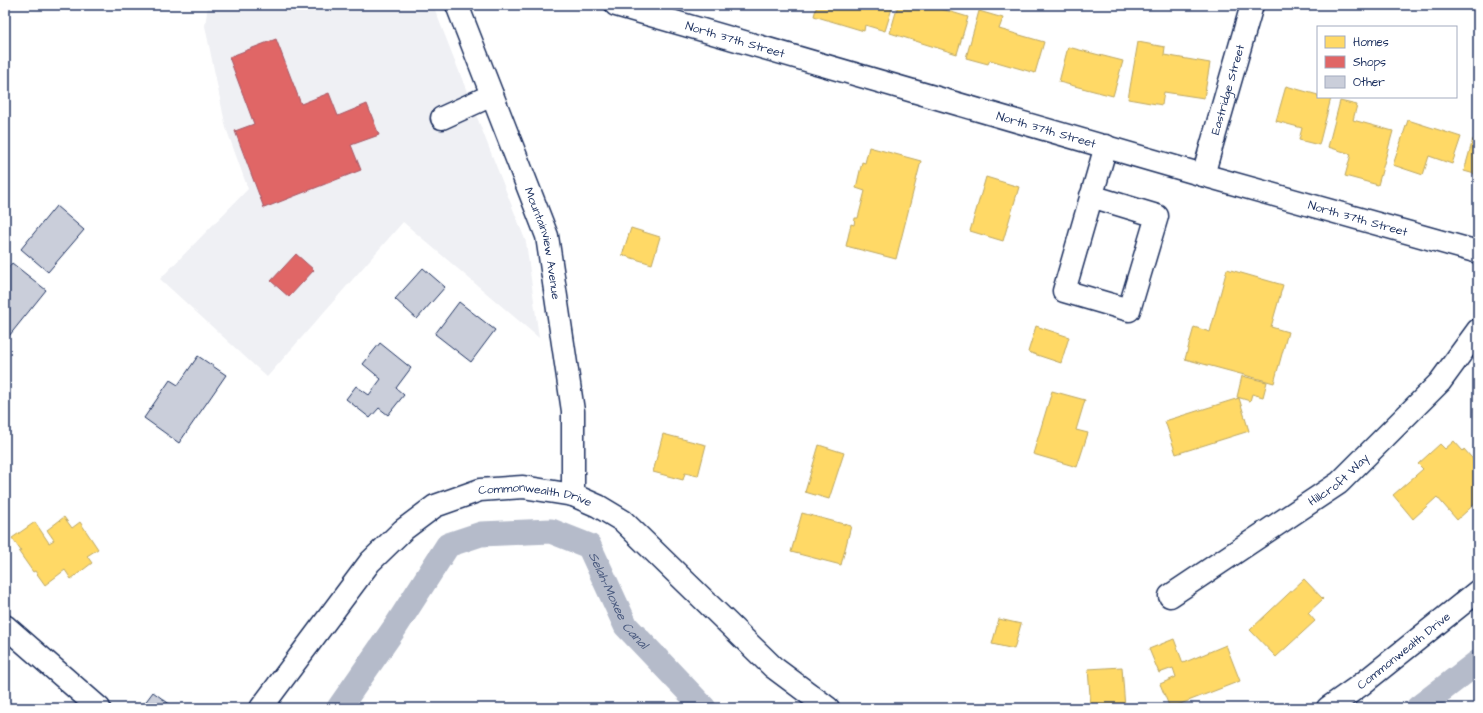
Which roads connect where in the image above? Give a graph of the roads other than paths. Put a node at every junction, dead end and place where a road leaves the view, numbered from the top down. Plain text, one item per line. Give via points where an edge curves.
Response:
1 (457, 5) edge
2 (616, 5) edge
3 (1252, 5) edge
4 (492, 95) junction
5 (442, 118) dead end
6 (1106, 146) junction
7 (1202, 175) junction
8 (1091, 196) junction
9 (1478, 252) edge
10 (1478, 330) edge
11 (573, 495) junction
12 (1478, 591) edge
13 (1170, 596) dead end
14 (5, 626) edge
15 (99, 708) edge
16 (261, 708) edge
17 (828, 708) edge
18 (1328, 708) edge

1 - 4 street, Mountainview Avenue
2 - 6 street, North 37th Street
3 - 7 street, Eastridge Street
4 - 5 street
4 - 11 street, Mountainview Avenue via 547,236 573,411
6 - 7 street, North 37th Street
6 - 8 street
7 - 9 street, North 37th Street
8 - 8 street via 1064,291 1129,310 1157,216
10 - 13 street, Hillcroft Way via 1440,382 1339,483
11 - 16 street, Commonwealth Drive via 523,487 480,490 435,506 403,530 370,562
11 - 17 street, Commonwealth Drive via 623,521 773,667
12 - 18 street, Commonwealth Drive
14 - 15 street

